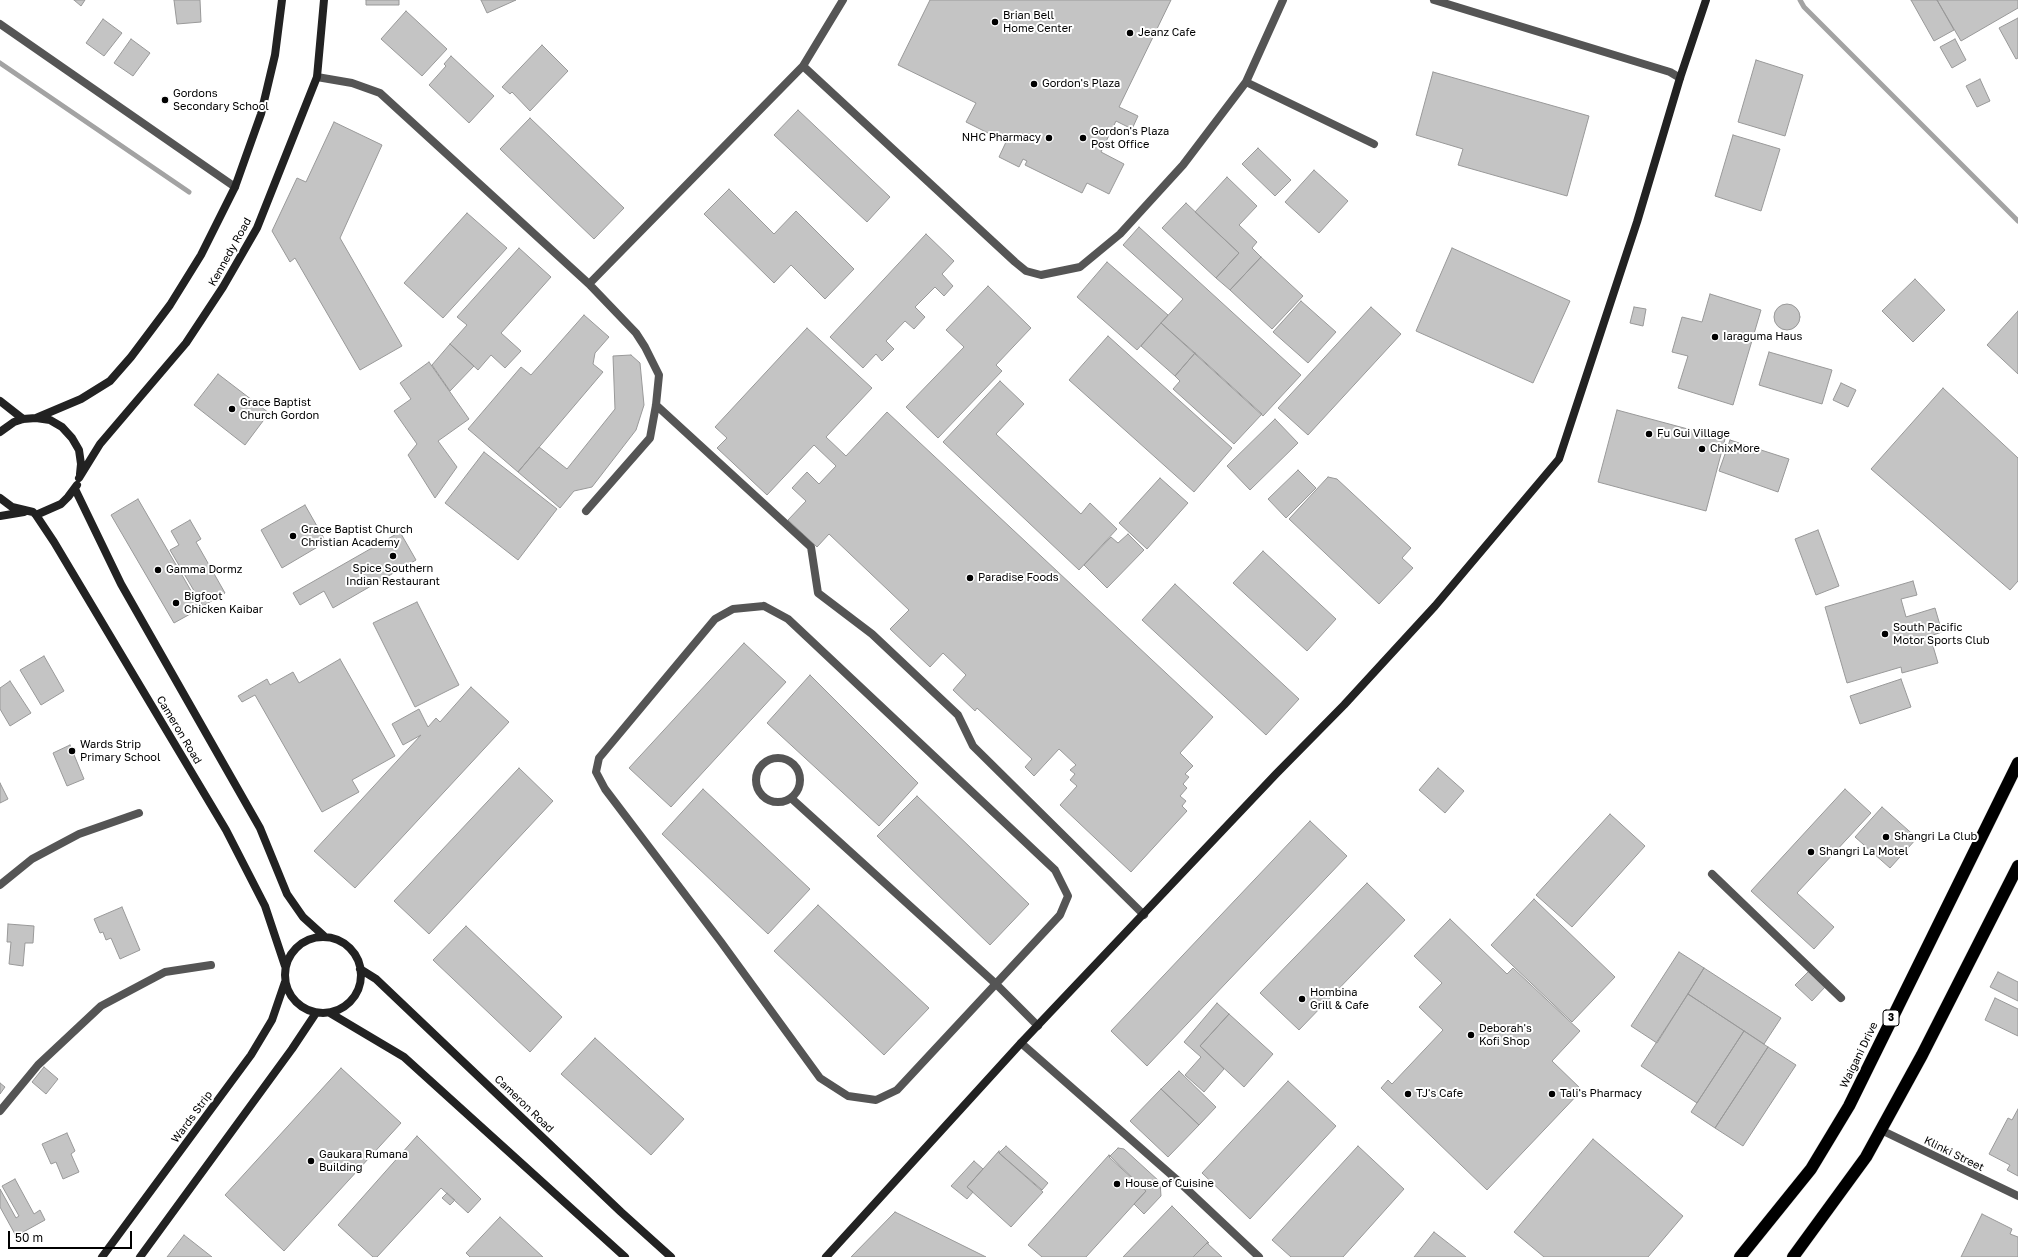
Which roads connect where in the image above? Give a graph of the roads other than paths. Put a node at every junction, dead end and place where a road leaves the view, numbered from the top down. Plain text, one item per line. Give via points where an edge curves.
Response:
1 (282, 0) edge
2 (324, 0) edge
3 (843, 0) edge
4 (1283, 0) edge
5 (1434, 0) edge
6 (1706, 0) edge
7 (0, 24) edge
8 (803, 66) junction
9 (318, 77) junction
10 (1680, 78) junction
11 (1246, 82) junction
12 (1374, 144) dead end
13 (235, 187) junction
14 (589, 284) junction
15 (0, 401) edge
16 (656, 405) junction
17 (36, 418) junction
18 (23, 419) junction
19 (0, 432) edge
20 (79, 478) junction
21 (75, 489) junction
22 (0, 498) edge
23 (586, 511) dead end
24 (25, 512) junction
25 (36, 515) junction
26 (0, 516) edge
27 (2018, 763) edge
28 (790, 798) junction
29 (138, 813) dead end
30 (2018, 866) edge
31 (1712, 874) dead end
32 (0, 885) edge
33 (1144, 915) junction
34 (324, 936) junction
35 (211, 965) dead end
36 (285, 966) junction
37 (360, 969) junction
38 (285, 982) junction
39 (996, 984) junction
40 (1841, 998) dead end
41 (316, 1013) junction
42 (330, 1013) junction
43 (1038, 1026) junction
44 (1021, 1043) junction
45 (0, 1111) edge
46 (1881, 1130) junction
47 (2018, 1196) edge
48 (102, 1257) edge
49 (140, 1257) edge
50 (625, 1257) edge
51 (671, 1257) edge
52 (826, 1257) edge
53 (1259, 1257) edge
54 (1740, 1257) edge
55 (1793, 1257) edge

1 - 13 main road via 275,55 261,114
2 - 9 main road, Kennedy Road
3 - 8 street
4 - 11 street
5 - 10 street via 1663,70
6 - 10 main road
7 - 13 street
8 - 11 street via 1015,262 1026,271 1041,275 1080,267 1120,234 1183,165
8 - 14 street
9 - 14 street via 352,83 380,93
9 - 20 main road, Kennedy Road via 257,228 223,287 186,343 100,444
10 - 33 main road via 1637,222 1559,459 1435,606
11 - 12 street
13 - 17 main road via 201,255 170,305 131,357 110,381 81,399
14 - 16 street via 636,333 645,347 659,375
15 - 18 main road
16 - 23 street via 650,438
16 - 33 street via 811,548 818,593 872,634 958,715 973,746
17 - 18 main road
17 - 20 main road via 50,420 62,427 72,438 79,450
18 - 19 main road
20 - 21 main road
21 - 25 main road via 61,504
21 - 34 main road, Cameron Road via 121,584 260,828 287,894 303,917
22 - 24 main road
24 - 25 main road via 33,512
24 - 26 main road
25 - 36 main road, Cameron Road via 226,830 265,906
27 - 54 highway, Waigani Drive / 3 via 1849,1106 1811,1169
28 - 28 street via 784,801 770,800 760,791 756,777 764,763 770,759 785,759 797,769 799,785
28 - 39 street
29 - 32 street via 80,834 32,859
30 - 46 highway
31 - 40 street
33 - 43 main road
34 - 36 main road via 311,938 299,944 290,954
34 - 37 main road via 341,941 350,948 357,958
35 - 45 street via 165,972 102,1006 38,1065
36 - 38 main road
37 - 42 main road via 361,981 357,992 346,1005
37 - 51 main road, Cameron Road via 376,979 620,1212
38 - 41 main road via 290,995 300,1005
38 - 48 main road, Wards Strip via 272,1020 251,1055
39 - 39 street via 897,1090 876,1100 848,1096 820,1078 605,790 596,772 599,758 715,619 733,609 764,606 788,619 1055,870 1068,896 1060,915
39 - 43 street
41 - 42 main road
41 - 49 main road
42 - 50 main road via 404,1056
43 - 44 main road
44 - 52 main road
44 - 53 street via 1176,1179
46 - 47 street, Klinki Street
46 - 55 highway via 1866,1157

